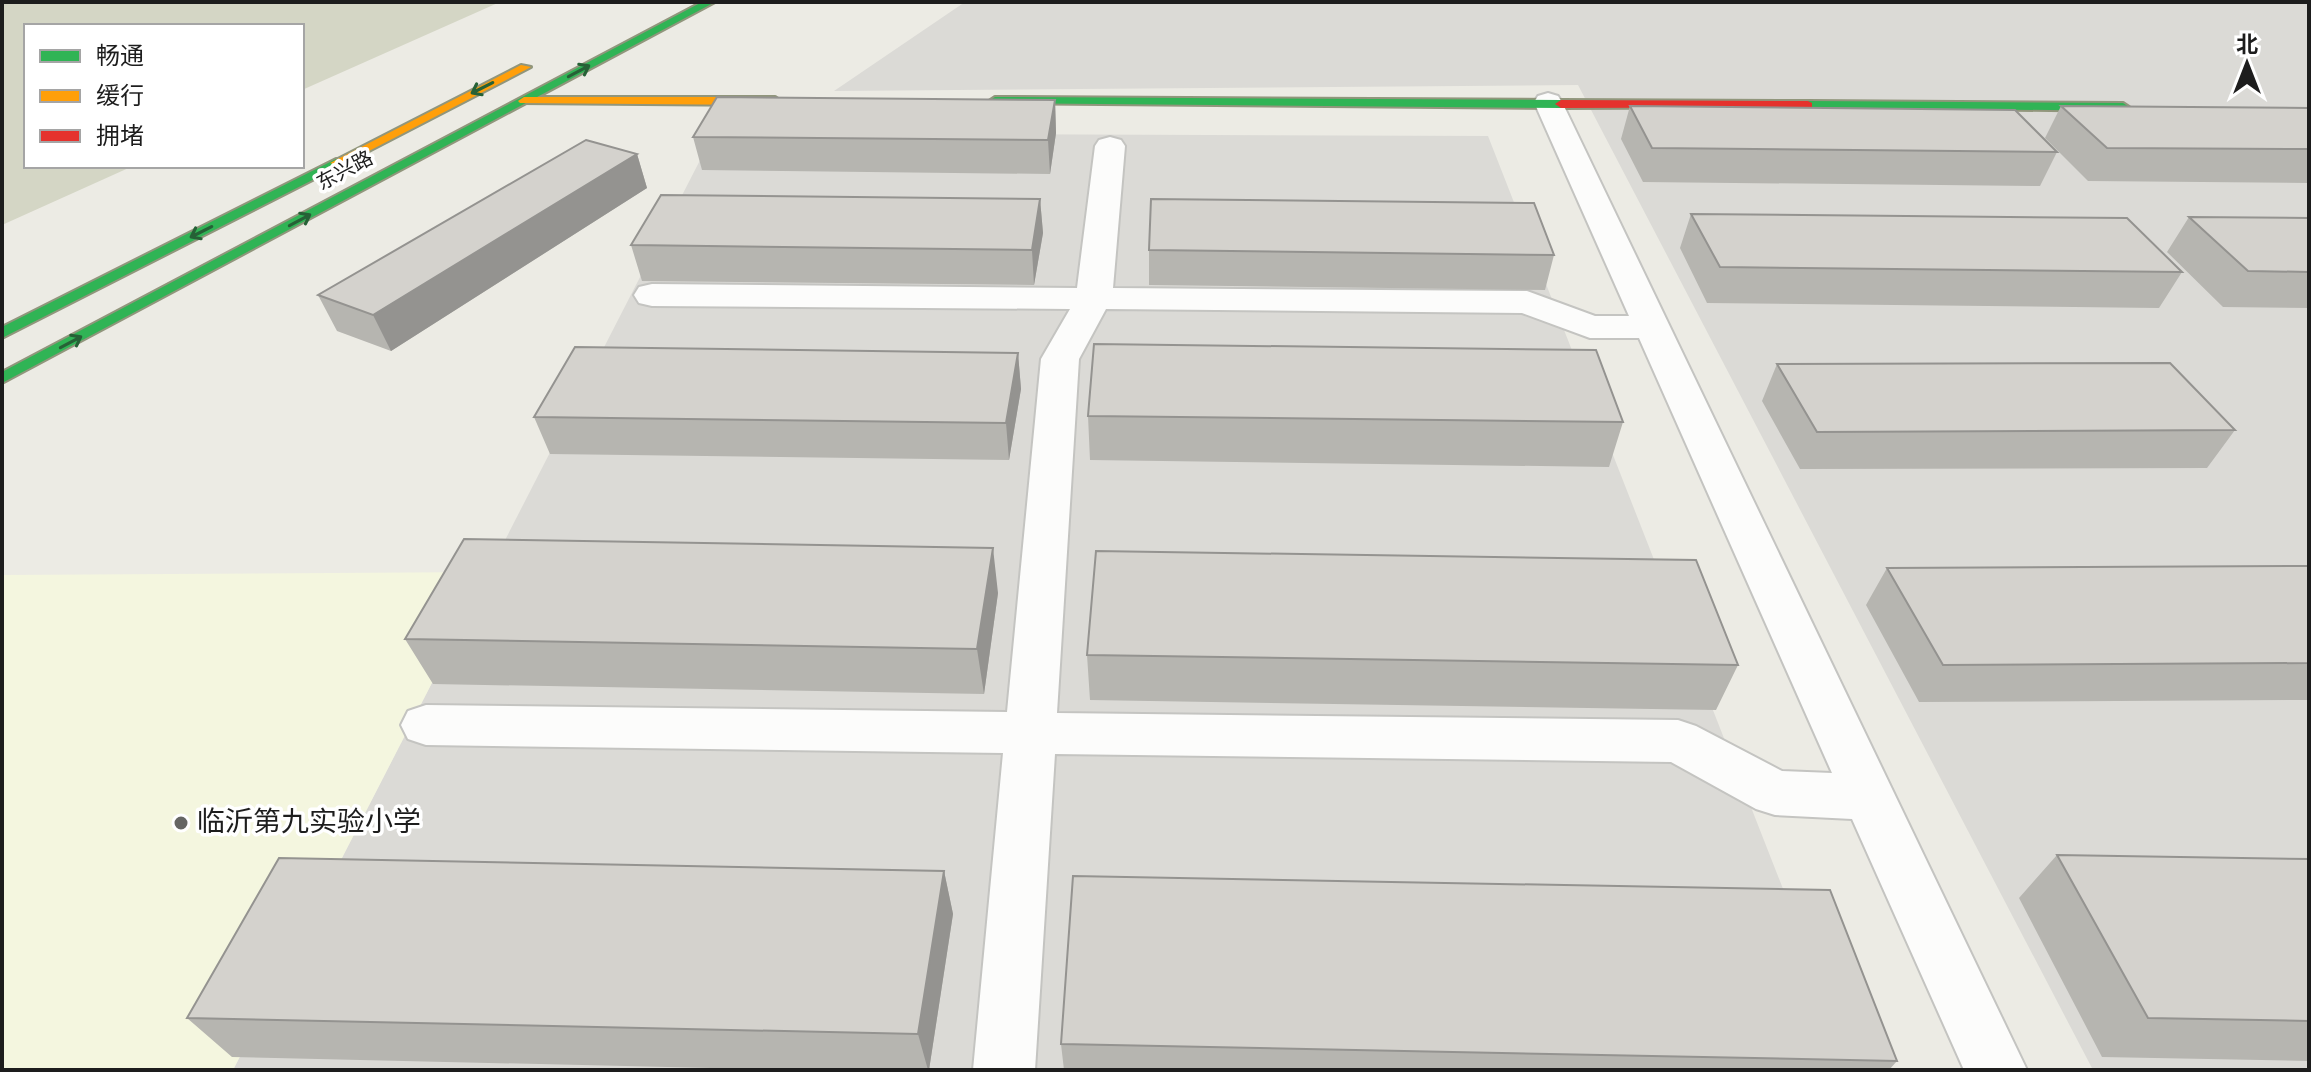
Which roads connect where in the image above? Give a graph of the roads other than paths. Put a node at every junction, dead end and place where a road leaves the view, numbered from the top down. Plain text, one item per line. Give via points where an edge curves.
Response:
1 (710, 2) edge
2 (539, 60) dead end
3 (524, 101) junction
4 (796, 101) edge
5 (972, 101) edge
6 (1548, 102) junction
7 (2135, 107) edge
8 (1110, 146) dead end
9 (652, 295) dead end
10 (1094, 298) junction
11 (1652, 327) junction
12 (2, 333) edge
13 (2, 378) edge
14 (426, 725) dead end
15 (1029, 733) junction
16 (1870, 797) junction
17 (1004, 1070) edge
18 (1996, 1070) edge

3 -> 1 street, 东兴路
2 -> 12 street, 东兴路
3 - 4 street
13 -> 3 street, 东兴路
5 - 6 street
6 - 7 street
6 - 11 street
8 - 10 street
9 - 10 street
10 - 11 street via 1527,302 1590,327
10 - 15 street via 1060,359
11 - 16 street
14 - 15 street
15 - 16 street via 1678,741 1775,793
15 - 17 street
16 - 18 street

